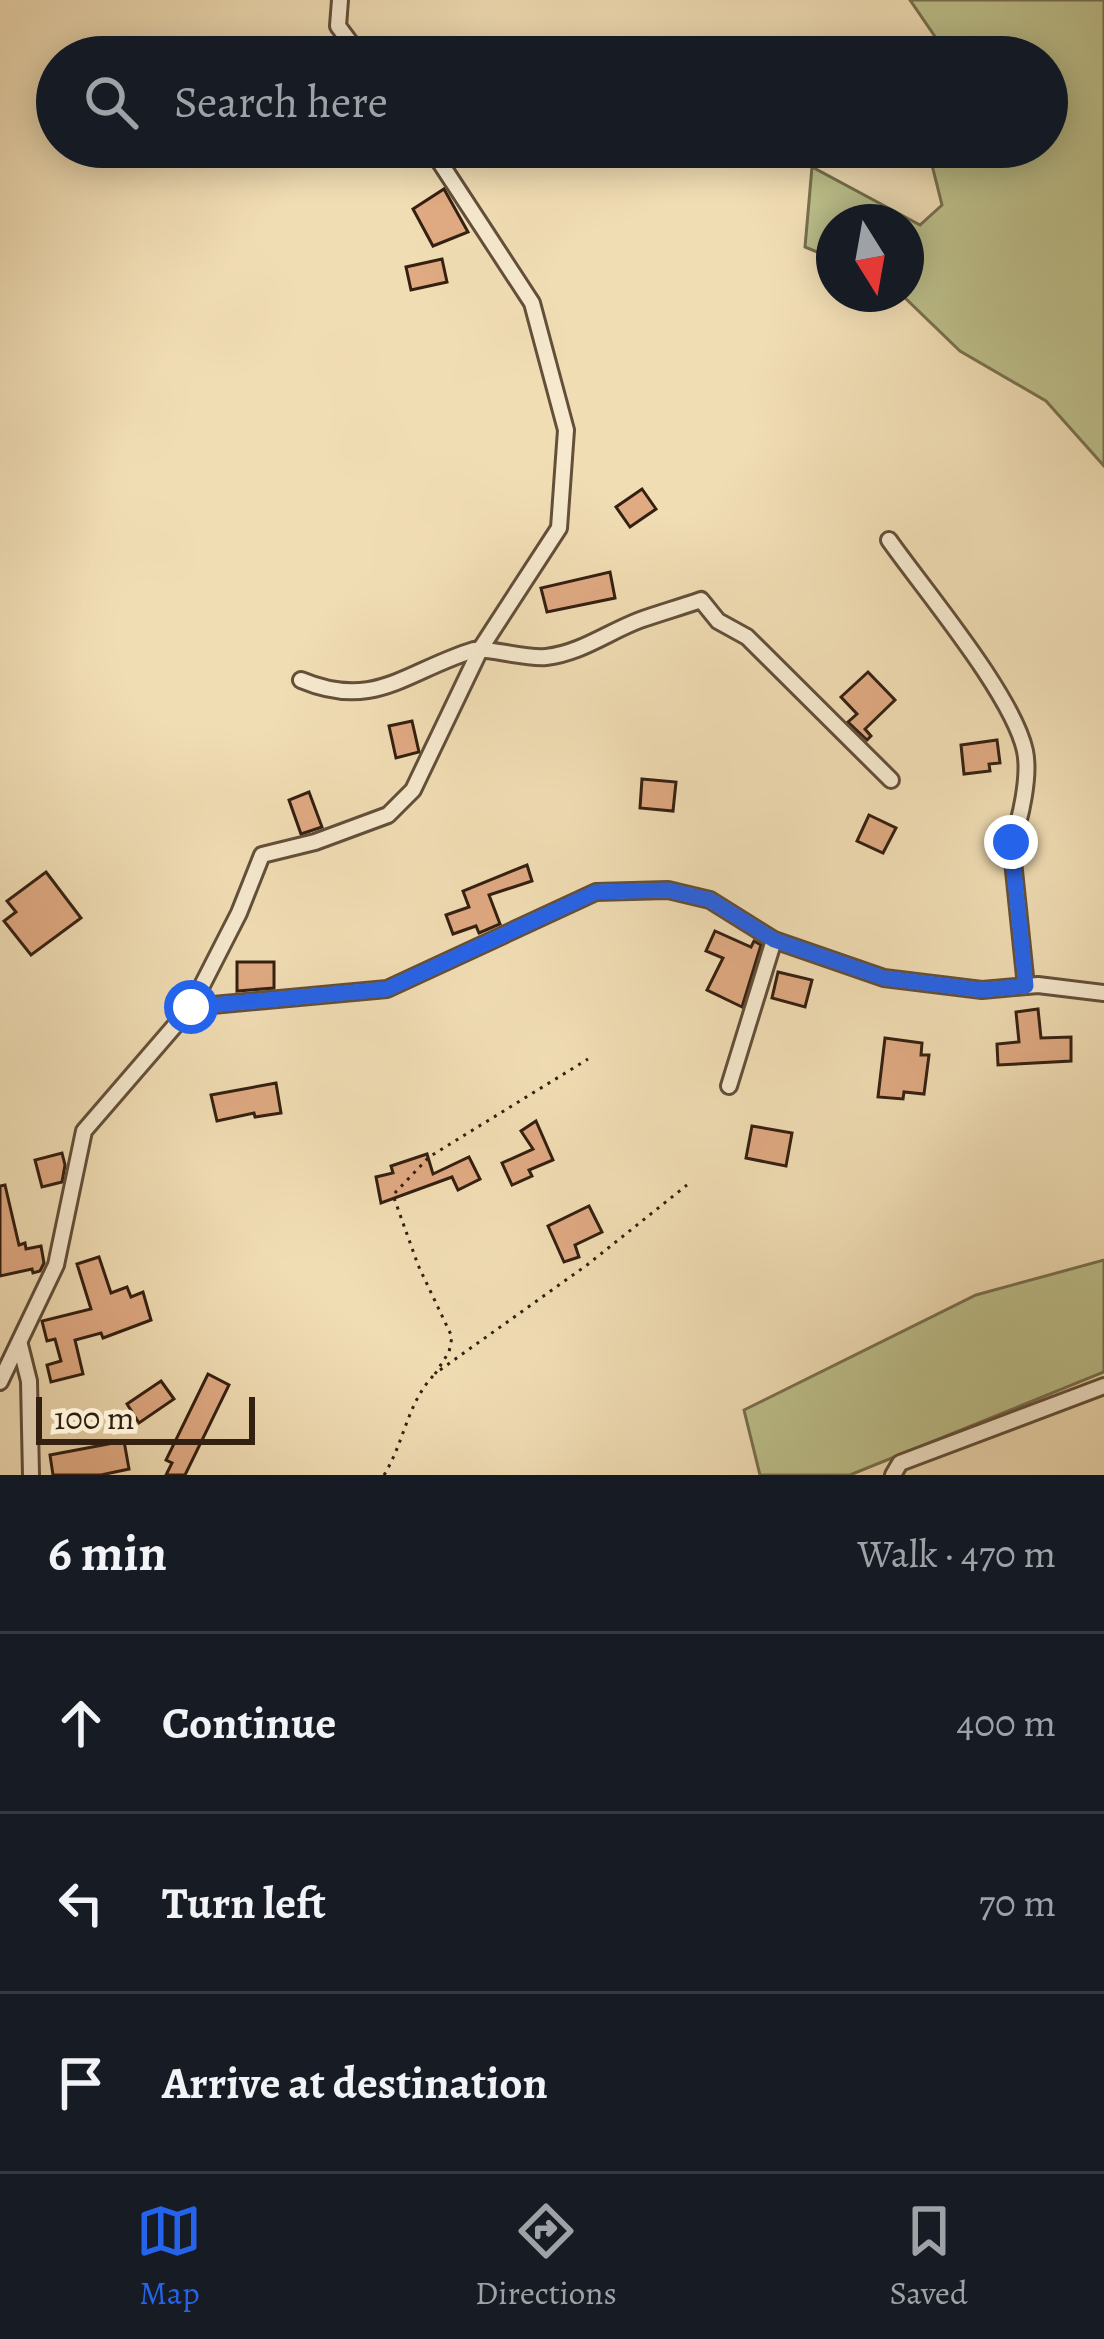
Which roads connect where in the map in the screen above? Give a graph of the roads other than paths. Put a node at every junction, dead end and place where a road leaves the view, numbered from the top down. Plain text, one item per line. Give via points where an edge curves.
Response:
1 (340, 0) edge
2 (345, 36) edge
3 (444, 168) edge
4 (889, 540) dead end
5 (481, 648) junction
6 (301, 680) dead end
7 (892, 780) dead end
8 (774, 940) junction
9 (1026, 986) junction
10 (1104, 993) edge
11 (191, 1007) junction
12 (729, 1086) dead end
13 (20, 1346) junction
14 (0, 1382) edge
15 (1104, 1386) edge
16 (31, 1475) edge
17 (892, 1475) edge

1 - 2 street
3 - 5 street via 532,303 566,430 559,528
4 - 9 street via 1002,699 1026,753 1021,822 1011,842
5 - 6 street via 363,694
5 - 7 street via 549,657 701,600
5 - 11 street via 413,790 388,815 262,855
8 - 9 street via 884,978 982,990
8 - 11 street via 710,900 668,890 596,892 387,989
8 - 12 street
9 - 10 street
11 - 13 street via 84,1131 56,1264
13 - 14 street
13 - 16 street
15 - 17 street via 900,1463

